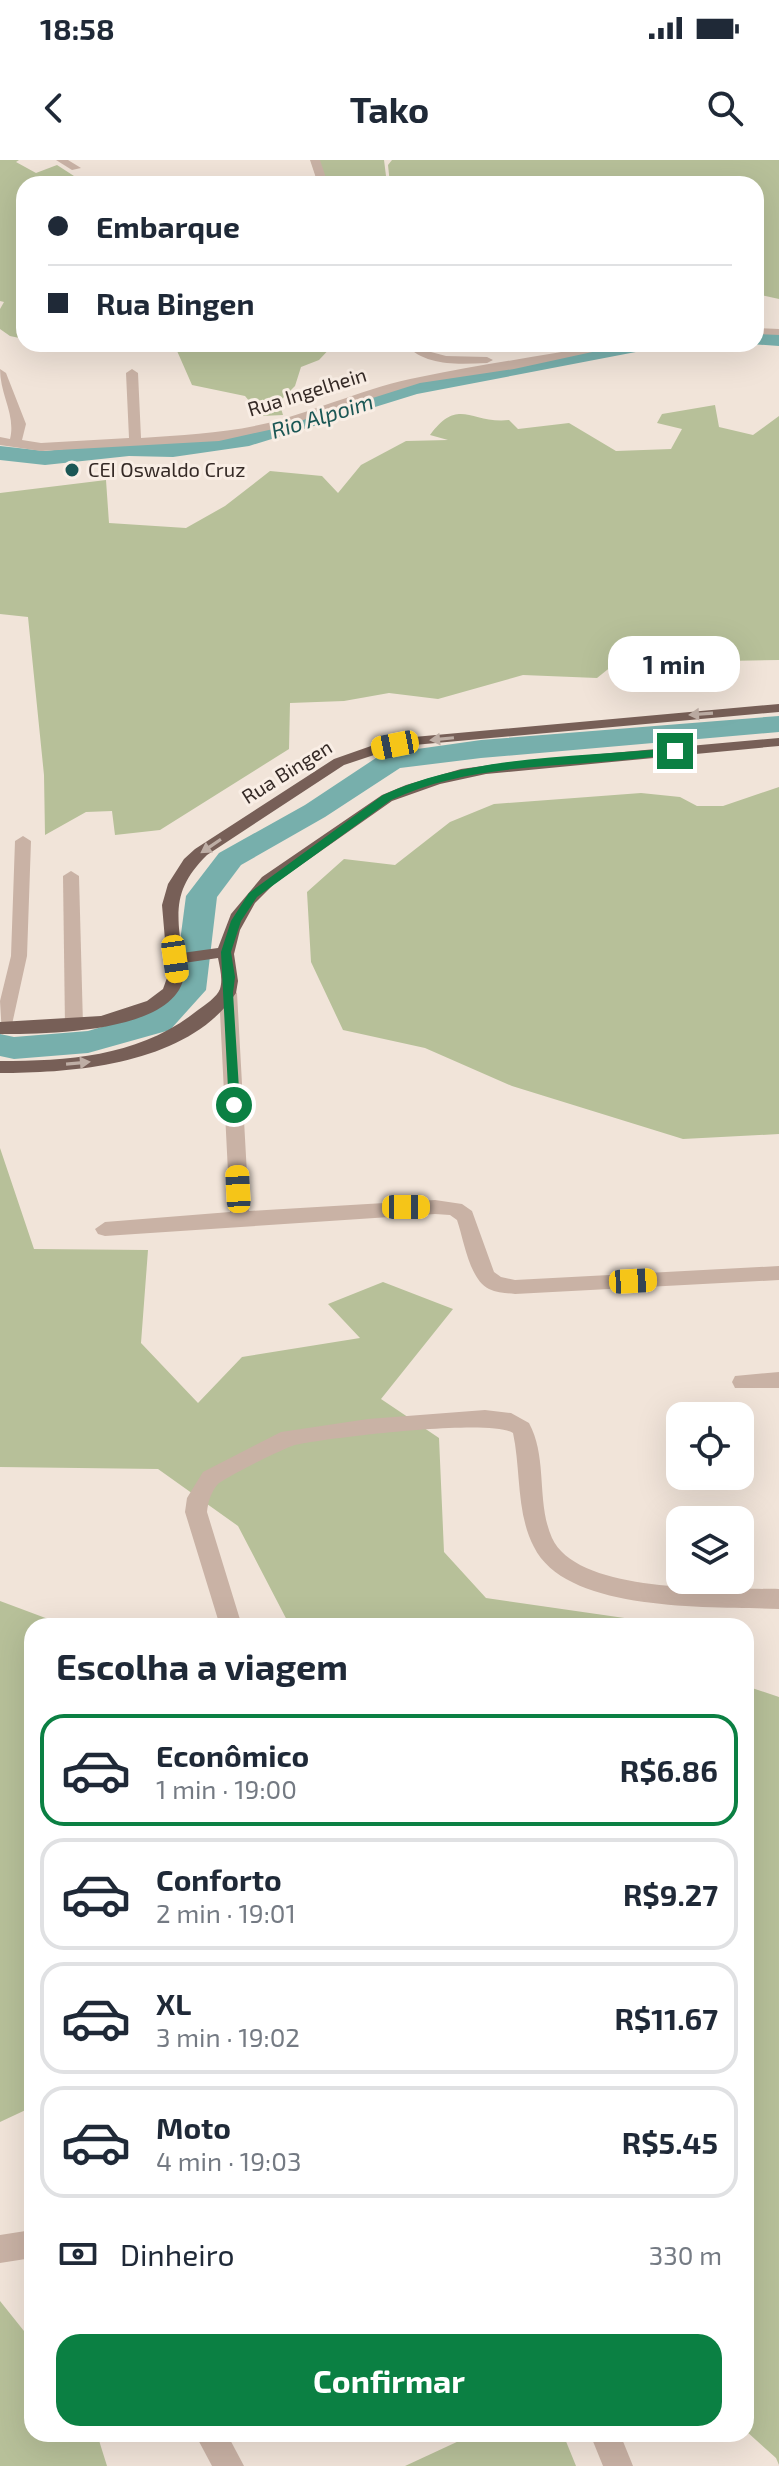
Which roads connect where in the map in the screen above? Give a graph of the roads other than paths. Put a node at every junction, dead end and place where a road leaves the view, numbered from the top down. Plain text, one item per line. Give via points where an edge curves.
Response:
1 (61, 160) edge
2 (76, 168) dead end
3 (423, 352) edge
4 (583, 352) edge
5 (553, 358) junction
6 (0, 373) edge
7 (132, 373) dead end
8 (0, 441) edge
9 (135, 441) junction
10 (15, 443) junction
11 (779, 708) edge
12 (779, 742) edge
13 (23, 841) dead end
14 (71, 876) dead end
15 (226, 952) junction
16 (175, 959) junction
17 (228, 993) junction
18 (74, 1025) junction
19 (1, 1028) edge
20 (0, 1067) edge
21 (240, 1218) junction
22 (105, 1229) dead end
23 (779, 1273) edge
24 (779, 1380) edge
25 (742, 1382) dead end
26 (779, 1599) edge
27 (229, 1618) edge
28 (24, 2246) edge
29 (0, 2252) edge
30 (24, 2256) edge
31 (215, 2442) edge
32 (608, 2442) edge
33 (229, 2466) edge
34 (618, 2466) edge

1 - 2 street
3 - 5 street via 441,359
4 - 5 street, Rua Ingelhein
5 - 9 street, Rua Ingelhein via 420,380 247,432
6 - 10 street via 20,424
7 - 9 street
8 - 10 street, Rua Ingelhein
9 - 10 street, Rua Ingelhein via 41,447
11 -> 16 main road, Rua Bingen via 414,741 339,762 182,869 169,903
12 - 15 main road via 523,765 411,786 253,895 236,921
13 - 19 street via 19,956
14 - 18 street
15 - 16 main road
15 - 17 main road
16 - 18 main road, Rua Bingen via 177,978 151,1006 116,1020
20 -> 17 main road via 91,1062 133,1053 175,1035
17 - 21 street
18 - 19 main road, Rua Bingen
21 - 22 street
21 - 23 street via 406,1207 455,1209 465,1216 486,1276 515,1287
24 - 25 street
26 - 27 street via 616,1589 580,1578 544,1548 522,1429 497,1418 466,1419 288,1438 211,1478 196,1512
28 - 29 street
29 - 30 street
31 - 33 street
32 - 34 street

